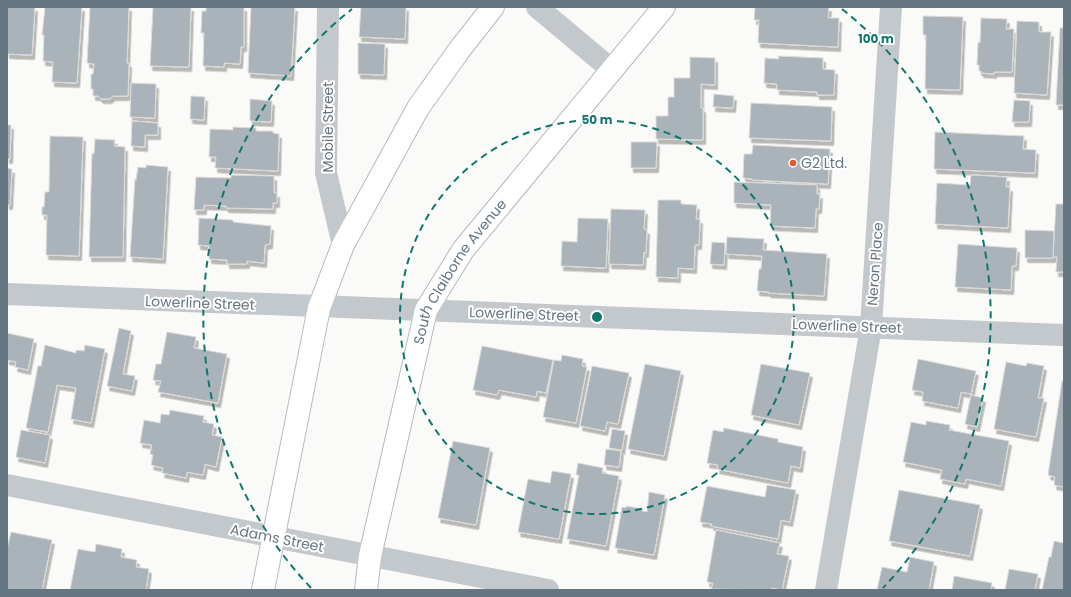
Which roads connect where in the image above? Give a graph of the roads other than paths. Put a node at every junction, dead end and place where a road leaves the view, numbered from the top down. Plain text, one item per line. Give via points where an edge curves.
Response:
1 (328, 7) edge
2 (493, 7) edge
3 (537, 7) edge
4 (664, 7) edge
5 (890, 7) edge
6 (612, 70) junction
7 (343, 245) junction
8 (7, 294) edge
9 (319, 308) junction
10 (426, 310) junction
11 (871, 327) junction
12 (1064, 335) edge
13 (7, 485) edge
14 (273, 536) junction
15 (370, 556) junction
16 (263, 590) edge
17 (366, 590) edge
18 (548, 590) edge
19 (826, 590) edge

1 - 7 street, Mobile Street via 326,173
2 - 7 main road via 418,108
3 - 6 street
4 - 6 main road, South Claiborne Avenue
5 - 11 street, Neron Place
6 - 10 main road, South Claiborne Avenue via 462,250
7 - 9 main road
8 - 9 street, Lowerline Street
9 - 10 street, Lowerline Street
9 - 14 main road
10 - 11 street, Lowerline Street
10 - 15 main road, South Claiborne Avenue
11 - 12 street, Lowerline Street
11 - 19 street, Neron Place
13 - 14 street, Adams Street
14 - 15 street, Adams Street
14 - 16 main road
15 - 17 main road, South Claiborne Avenue
15 - 18 street, Adams Street

